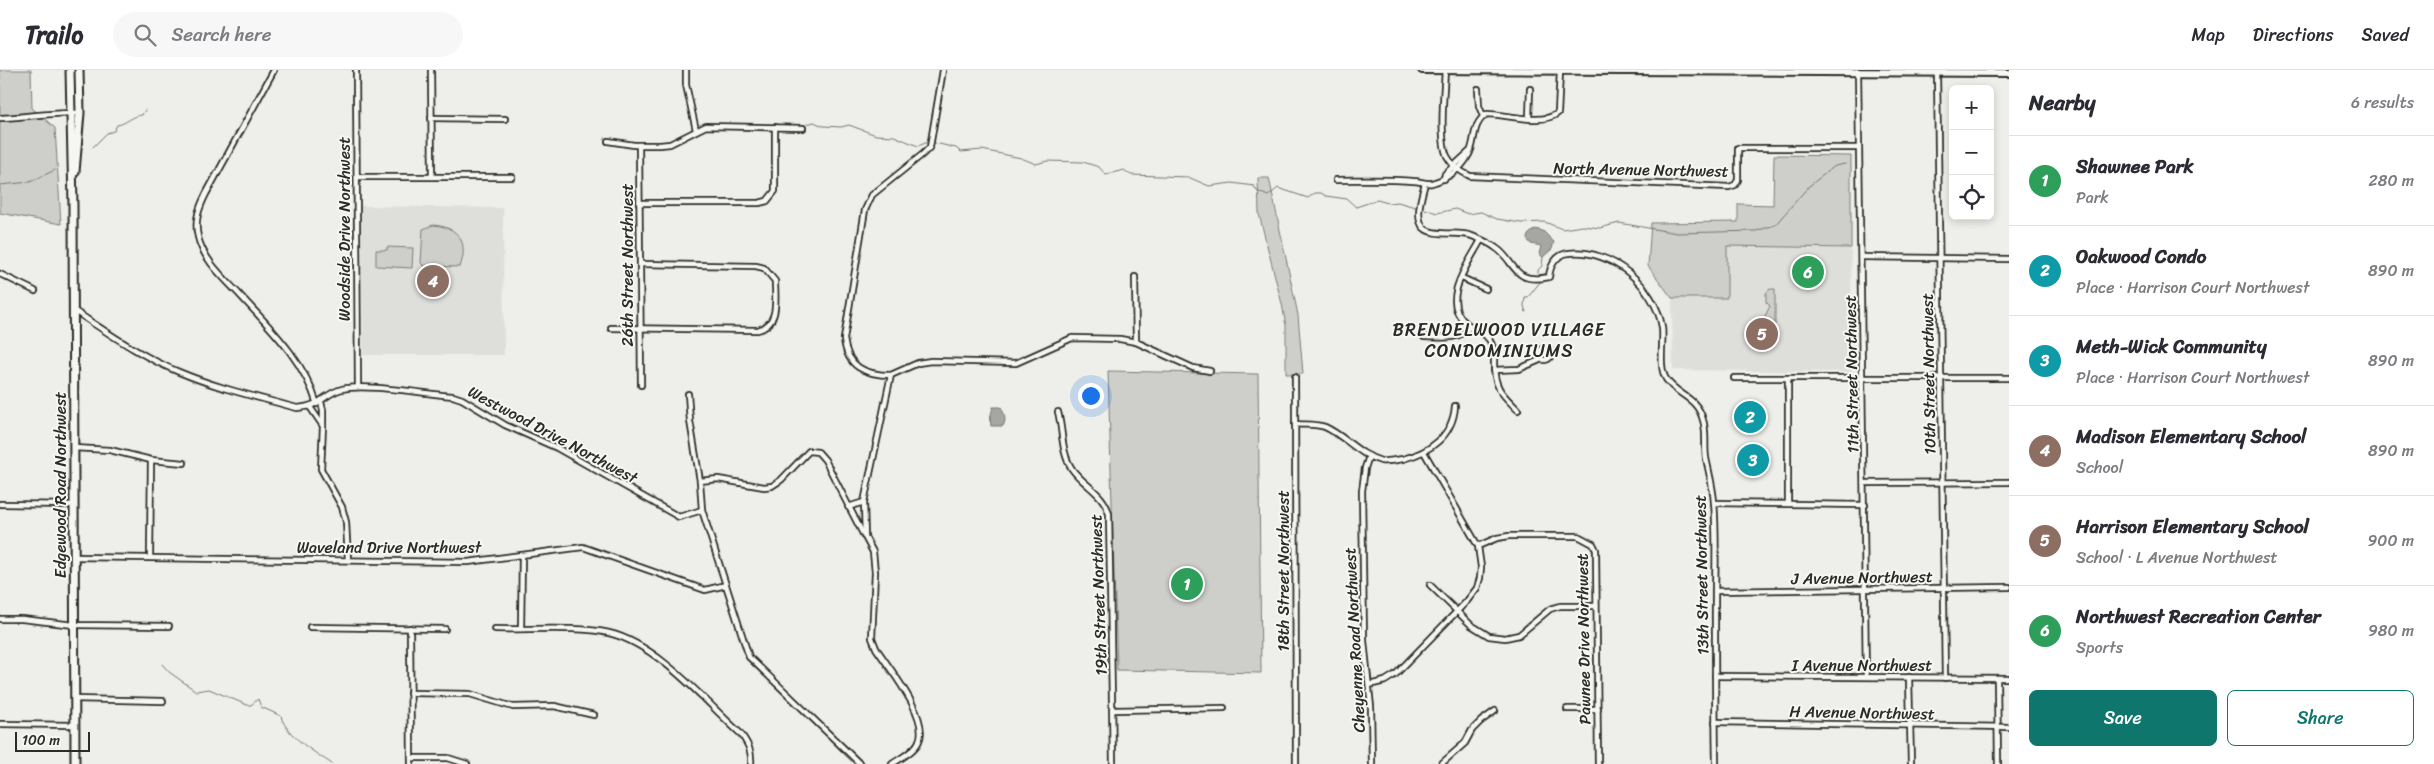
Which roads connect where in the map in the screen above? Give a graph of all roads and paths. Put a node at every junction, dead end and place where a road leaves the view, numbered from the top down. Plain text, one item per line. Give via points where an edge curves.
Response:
1 (70, 70) edge
2 (79, 70) edge
3 (274, 70) edge
4 (356, 70) edge
5 (431, 70) edge
6 (686, 70) edge
7 (943, 70) edge
8 (1422, 70) edge
9 (1445, 70) edge
10 (1560, 71) edge
11 (1708, 71) edge
12 (1858, 71) edge
13 (1937, 71) edge
14 (2009, 73) edge
15 (1478, 89) dead end
16 (1530, 89) dead end
17 (70, 113) junction
18 (80, 113) junction
19 (1483, 116) junction
20 (0, 118) edge
21 (431, 118) junction
22 (1529, 118) junction
23 (505, 119) dead end
24 (775, 128) junction
25 (803, 128) dead end
26 (696, 130) junction
27 (608, 141) dead end
28 (639, 145) junction
29 (1859, 148) junction
30 (1455, 167) junction
31 (356, 177) junction
32 (432, 177) junction
33 (512, 177) dead end
34 (1336, 180) dead end
35 (1424, 183) junction
36 (639, 203) junction
37 (73, 205) junction
38 (1481, 240) junction
39 (1861, 257) junction
40 (1939, 258) junction
41 (2009, 259) edge
42 (640, 264) junction
43 (0, 274) edge
44 (1135, 277) dead end
45 (1462, 278) junction
46 (1486, 289) dead end
47 (35, 291) dead end
48 (73, 309) junction
49 (1471, 326) junction
50 (611, 328) dead end
51 (640, 328) junction
52 (1424, 337) dead end
53 (1136, 342) junction
54 (1542, 359) dead end
55 (1494, 370) junction
56 (1210, 372) dead end
57 (892, 375) junction
58 (1295, 377) dead end
59 (1734, 378) dead end
60 (1788, 378) junction
61 (1864, 378) junction
62 (2009, 378) edge
63 (1940, 379) junction
64 (640, 385) dead end
65 (358, 387) junction
66 (688, 394) dead end
67 (319, 403) junction
68 (1456, 406) dead end
69 (310, 407) junction
70 (1518, 410) dead end
71 (1058, 412) dead end
72 (1295, 424) junction
73 (323, 426) junction
74 (74, 448) junction
75 (1424, 452) junction
76 (1370, 456) junction
77 (151, 460) junction
78 (184, 463) dead end
79 (700, 481) junction
80 (2009, 482) edge
81 (1865, 483) junction
82 (1942, 483) junction
83 (864, 502) junction
84 (1714, 503) junction
85 (0, 504) edge
86 (1788, 504) junction
87 (74, 505) junction
88 (1865, 505) junction
89 (848, 507) junction
90 (702, 510) junction
91 (865, 537) junction
92 (1478, 546) junction
93 (522, 555) junction
94 (74, 557) junction
95 (150, 557) junction
96 (348, 560) junction
97 (726, 585) junction
98 (1430, 585) dead end
99 (2009, 587) edge
100 (1944, 588) junction
101 (1867, 589) junction
102 (1715, 591) junction
103 (1596, 606) junction
104 (1458, 612) junction
105 (0, 619) edge
106 (74, 625) junction
107 (169, 626) dead end
108 (310, 628) dead end
109 (410, 628) junction
110 (445, 629) dead end
111 (495, 629) dead end
112 (522, 629) junction
113 (1715, 676) junction
114 (1866, 677) junction
115 (1909, 678) junction
116 (1945, 678) junction
117 (1998, 678) junction
118 (2009, 678) edge
119 (1369, 685) junction
120 (410, 693) junction
121 (74, 699) junction
122 (163, 701) dead end
123 (1224, 708) dead end
124 (1567, 709) dead end
125 (1114, 710) junction
126 (1598, 710) junction
127 (1495, 711) dead end
128 (594, 715) dead end
129 (1715, 722) junction
130 (0, 724) edge
131 (74, 725) junction
132 (1910, 725) junction
133 (1998, 727) junction
134 (2009, 727) edge
135 (410, 758) junction
136 (75, 764) edge
137 (410, 764) edge
138 (467, 764) edge
139 (752, 764) edge
140 (860, 764) edge
141 (892, 764) edge
142 (1113, 764) edge
143 (1296, 764) edge
144 (1372, 764) edge
145 (1441, 764) edge
146 (1598, 764) edge
147 (1716, 764) edge
148 (1910, 764) edge
149 (1998, 764) edge

1 - 17 main road, Edgewood Road Northwest
2 - 18 main road, Edgewood Road Northwest
3 - 67 street via 206,194 196,224 198,238 207,257 285,343
4 - 31 street, Woodside Drive Northwest
5 - 21 street
6 - 26 street
7 - 57 street via 930,146 872,195 865,210 844,339 845,351 858,367 878,375
8 - 9 street
9 - 10 street
9 - 30 street via 1444,139 1446,155
10 - 11 street
10 - 22 street via 1558,113 1548,118
11 - 12 street
12 - 13 street
12 - 29 street, 11th Street Northwest
13 - 14 street
13 - 40 street, 10th Street Northwest
15 - 19 street
16 - 22 street
17 - 18 street
17 - 20 street
17 - 37 main road, Edgewood Road Northwest
18 - 37 main road, Edgewood Road Northwest
19 - 22 street via 1495,114
19 - 30 street via 1474,129 1474,145
21 - 23 street
21 - 32 street
24 - 25 street
24 - 26 street via 706,126
24 - 36 street via 773,194 767,201
26 - 28 street via 670,144
27 - 28 street
28 - 36 street, 26th Street Northwest
29 - 30 street, North Avenue Northwest via 1738,148 1738,180 1729,186 1478,177 1462,173
29 - 39 street, 11th Street Northwest
30 - 35 street via 1445,174 1444,179
31 - 32 street
31 - 65 street, Woodside Drive Northwest
32 - 33 street
34 - 35 street
35 - 38 street via 1420,212 1425,229 1471,235
36 - 42 street, 26th Street Northwest
37 - 48 main road, Edgewood Road Northwest
38 - 45 street
38 - 84 street, 13th Street Northwest via 1496,247 1522,275 1549,277 1557,258 1567,253 1579,253 1621,267 1649,295 1661,324 1665,378 1695,402 1703,420
39 - 40 street
39 - 61 street, 11th Street Northwest
40 - 41 street
40 - 63 street, 10th Street Northwest
42 - 51 street, 26th Street Northwest
42 - 51 street via 764,268 775,281 776,300 774,317 758,330
43 - 47 street
44 - 53 street
45 - 46 street
45 - 49 street via 1454,296 1455,305 1459,315
48 - 69 street, Westwood Drive Northwest via 178,372 297,408
48 - 74 main road, Edgewood Road Northwest
49 - 52 street via 1466,334 1456,337
49 - 55 street via 1481,331 1493,346
50 - 51 street
51 - 64 street, 26th Street Northwest
53 - 56 street via 1192,368
53 - 57 street via 1072,338 1016,363 931,361 918,363
54 - 55 street via 1519,369
55 - 70 street via 1495,382 1501,393
57 - 83 street
58 - 72 street, 18th Street Northwest
59 - 60 street
60 - 61 street
60 - 86 street
61 - 63 street
61 - 81 street, 11th Street Northwest
62 - 63 street
63 - 82 street, 10th Street Northwest
65 - 67 street, Westwood Drive Northwest via 340,390
65 - 90 street, Westwood Drive Northwest via 453,396 505,425 557,448 679,517
66 - 79 street
67 - 69 street, Westwood Drive Northwest
67 - 73 street via 323,410
68 - 75 street via 1453,422 1446,434
69 - 73 street
71 - 125 street, 19th Street Northwest via 1071,468 1105,502 1109,514
72 - 76 street via 1324,426
72 - 143 street, 18th Street Northwest
73 - 96 street via 321,469 342,507
74 - 77 street via 110,450
74 - 87 main road, Edgewood Road Northwest
75 - 76 street via 1396,460 1382,461
75 - 92 street
76 - 119 street, Cheyenne Road Northwest via 1362,491 1364,641
77 - 78 street
77 - 95 street
79 - 89 street via 718,479 772,486 809,451 813,451 821,454
79 - 90 street
80 - 82 street
81 - 82 street
81 - 88 street, 11th Street Northwest
82 - 100 street, 10th Street Northwest
83 - 89 street
83 - 91 street
84 - 86 street
84 - 102 street, 13th Street Northwest
85 - 87 street
86 - 88 street
87 - 94 main road, Edgewood Road Northwest
88 - 101 street, 11th Street Northwest
89 - 91 street
90 - 97 street
91 - 141 street via 873,552 875,572 872,638 913,706 922,730 919,742
92 - 103 street, Pawnee Drive Northwest via 1509,536 1586,538 1596,550
92 - 104 street via 1481,567 1477,588
93 - 96 street, Waveland Drive Northwest via 468,562
93 - 97 street, Waveland Drive Northwest via 583,547 705,590
93 - 112 street
94 - 95 street, Waveland Drive Northwest
94 - 106 main road, Edgewood Road Northwest
95 - 96 street, Waveland Drive Northwest
97 - 140 street via 749,657
98 - 104 street
99 - 100 street, J Avenue Northwest
100 - 101 street, J Avenue Northwest
100 - 116 street, 10th Street Northwest
101 - 102 street, J Avenue Northwest
101 - 114 street, 11th Street Northwest
102 - 113 street, 13th Street Northwest
103 - 104 street via 1560,606 1550,610 1519,635 1505,638 1478,631
103 - 126 street, Pawnee Drive Northwest
104 - 119 street via 1396,674 1386,681
105 - 106 street
106 - 107 street
106 - 121 main road, Edgewood Road Northwest
108 - 109 street
109 - 110 street
109 - 120 street
111 - 112 street
112 - 139 street via 609,633 645,649 741,734 748,744
113 - 114 street, I Avenue Northwest
113 - 129 street, 13th Street Northwest
114 - 115 street, I Avenue Northwest
115 - 116 street, I Avenue Northwest
115 - 132 street
116 - 117 street, I Avenue Northwest
117 - 118 street, I Avenue Northwest
117 - 133 street
119 - 144 street, Cheyenne Road Northwest
120 - 128 street via 470,694 513,707 554,706
120 - 135 street
121 - 122 street
121 - 131 main road, Edgewood Road Northwest
123 - 125 street
124 - 126 street
125 - 142 street, 19th Street Northwest
126 - 146 street, Pawnee Drive Northwest
127 - 145 street via 1481,721 1465,743
129 - 132 street, H Avenue Northwest
129 - 147 street, 13th Street Northwest
130 - 131 street
131 - 136 main road, Edgewood Road Northwest
132 - 133 street, H Avenue Northwest
132 - 148 street
133 - 134 street, H Avenue Northwest
133 - 149 street
135 - 137 street
135 - 138 street via 448,758

